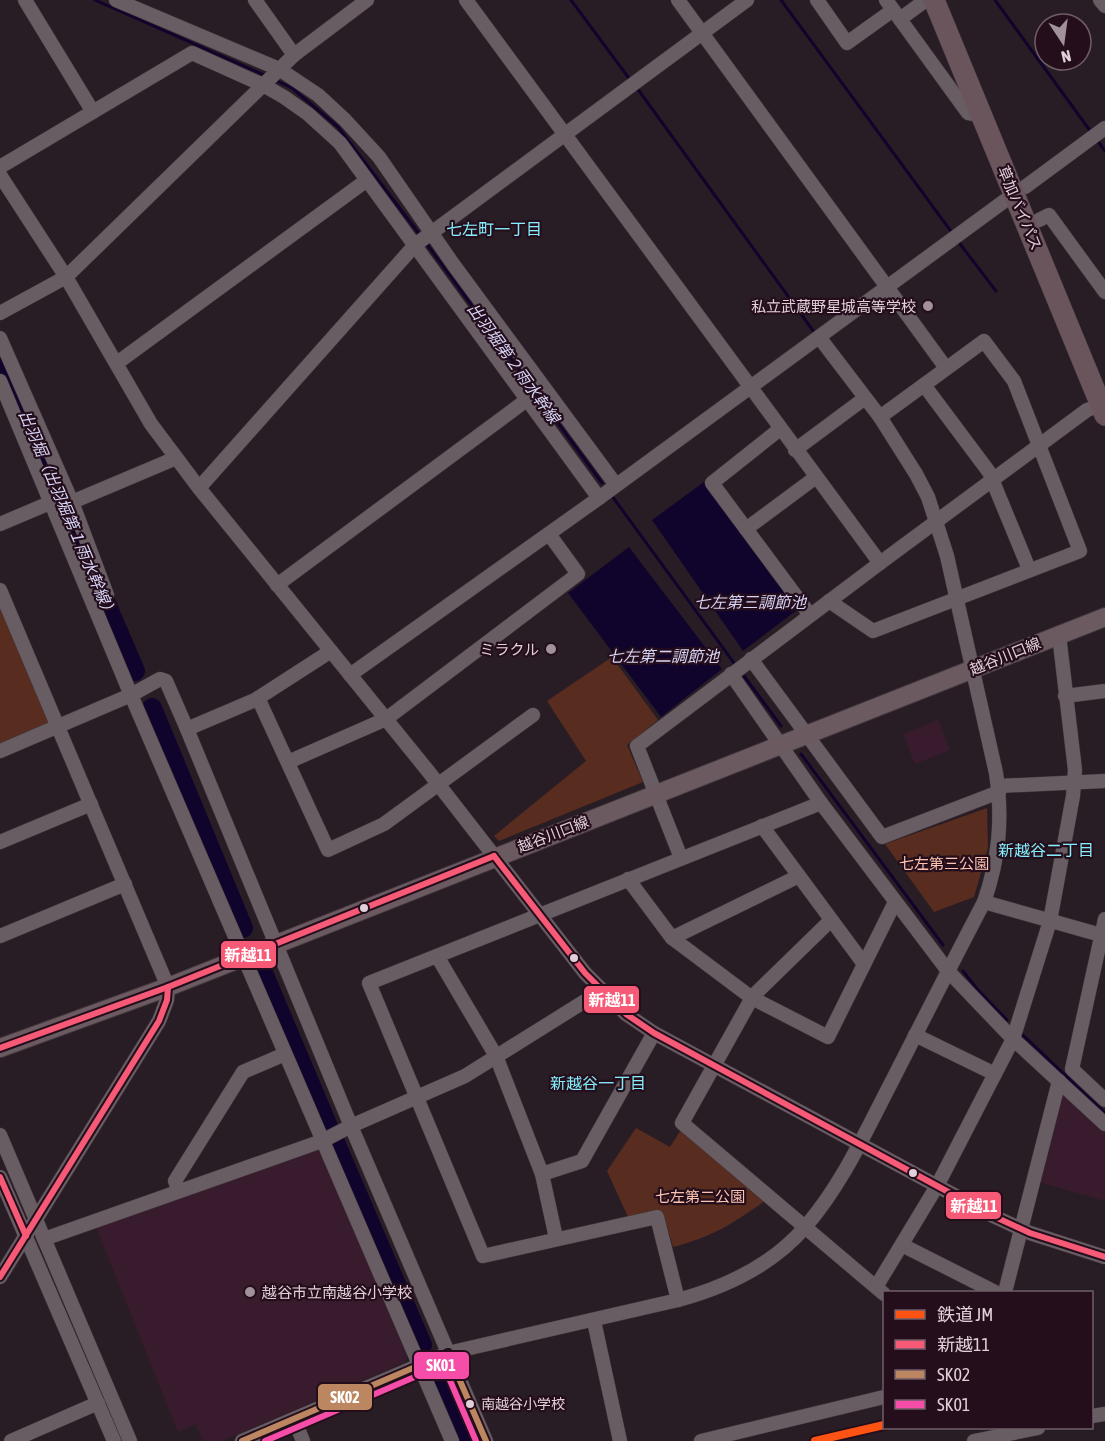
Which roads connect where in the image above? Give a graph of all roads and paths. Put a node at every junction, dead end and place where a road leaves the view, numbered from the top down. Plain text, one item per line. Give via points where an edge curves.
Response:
1 (25, 0) edge
2 (116, 0) edge
3 (255, 0) edge
4 (367, 0) edge
5 (466, 0) edge
6 (678, 0) edge
7 (747, 0) edge
8 (817, 0) edge
9 (926, 0) edge
10 (934, 0) edge
11 (949, 0) edge
12 (1100, 0) edge
13 (1105, 6) edge
14 (893, 10) edge
15 (702, 32) junction
16 (294, 55) junction
17 (961, 67) junction
18 (279, 69) junction
19 (940, 76) junction
20 (263, 85) junction
21 (93, 112) junction
22 (980, 112) junction
23 (1105, 128) edge
24 (563, 134) junction
25 (0, 167) edge
26 (0, 175) edge
27 (367, 180) junction
28 (1019, 190) junction
29 (1039, 220) junction
30 (431, 232) junction
31 (415, 245) junction
32 (66, 277) junction
33 (887, 287) junction
34 (1105, 292) edge
35 (0, 313) edge
36 (819, 337) junction
37 (0, 338) edge
38 (117, 363) junction
39 (946, 368) junction
40 (0, 381) edge
41 (1105, 381) edge
42 (924, 385) junction
43 (750, 387) junction
44 (865, 398) junction
45 (528, 399) junction
46 (1103, 410) edge
47 (880, 417) junction
48 (780, 429) junction
49 (1039, 446) junction
50 (795, 450) junction
51 (176, 458) junction
52 (816, 477) junction
53 (993, 480) junction
54 (616, 485) junction
55 (198, 488) junction
56 (599, 498) junction
57 (52, 502) junction
58 (72, 502) junction
59 (937, 521) junction
60 (0, 524) edge
61 (746, 529) junction
62 (549, 534) junction
63 (880, 563) junction
64 (1029, 570) junction
65 (277, 585) junction
66 (0, 590) edge
67 (107, 595) dead end
68 (957, 598) junction
69 (829, 601) junction
70 (810, 615) junction
71 (1105, 616) edge
72 (1059, 635) junction
73 (331, 651) junction
74 (751, 659) junction
75 (972, 669) junction
76 (731, 674) junction
77 (350, 675) junction
78 (1105, 691) edge
79 (131, 695) junction
80 (1065, 696) junction
81 (258, 698) junction
82 (533, 715) dead end
83 (386, 719) junction
84 (58, 726) junction
85 (187, 729) junction
86 (807, 734) junction
87 (780, 745) junction
88 (0, 751) edge
89 (288, 762) junction
90 (1105, 781) edge
91 (1074, 782) junction
92 (438, 785) junction
93 (999, 789) junction
94 (656, 794) junction
95 (821, 803) junction
96 (91, 804) junction
97 (762, 826) junction
98 (0, 842) edge
99 (494, 856) junction
100 (681, 858) junction
101 (799, 876) junction
102 (628, 879) junction
103 (125, 884) junction
104 (895, 902) junction
105 (984, 902) junction
106 (538, 914) junction
107 (1105, 919) edge
108 (831, 920) junction
109 (1050, 921) junction
110 (1101, 935) junction
111 (0, 936) edge
112 (672, 938) junction
113 (276, 944) junction
114 (436, 956) junction
115 (244, 957) junction
116 (864, 964) junction
117 (948, 971) junction
118 (168, 987) junction
119 (601, 991) junction
120 (752, 998) junction
121 (654, 1033) junction
122 (915, 1035) junction
123 (1013, 1040) junction
124 (0, 1048) edge
125 (285, 1054) junction
126 (496, 1056) junction
127 (715, 1066) junction
128 (995, 1074) junction
129 (1059, 1082) junction
130 (415, 1097) junction
131 (1105, 1100) edge
132 (1105, 1124) edge
133 (351, 1126) junction
134 (0, 1135) edge
135 (322, 1141) junction
136 (860, 1144) junction
137 (542, 1174) junction
138 (0, 1177) edge
139 (937, 1186) junction
140 (179, 1191) junction
141 (35, 1218) junction
142 (805, 1227) junction
143 (1020, 1228) junction
144 (26, 1236) junction
145 (556, 1238) junction
146 (45, 1239) junction
147 (902, 1245) junction
148 (1105, 1257) edge
149 (0, 1277) edge
150 (880, 1291) edge
151 (991, 1291) edge
152 (1005, 1291) edge
153 (678, 1300) junction
154 (594, 1321) junction
155 (448, 1353) junction
156 (418, 1365) junction
157 (883, 1397) edge
158 (98, 1403) junction
159 (294, 1419) junction
160 (1033, 1429) edge
161 (447, 1439) edge
162 (11, 1441) edge
163 (114, 1441) edge
164 (130, 1441) edge
165 (242, 1441) edge
166 (303, 1441) edge
167 (486, 1441) edge
168 (621, 1441) edge
169 (701, 1441) edge
170 (974, 1441) edge

1 - 21 street
2 - 18 street
3 - 16 street
4 - 16 street
5 - 24 street
6 - 15 street
7 - 15 street
8 - 14 street via 847,43
9 - 14 street
10 - 17 highway, 草加バイパス
11 - 28 highway, 草加バイパス
12 - 13 street
14 - 19 street
15 - 24 street
15 - 33 street
16 - 18 street
17 - 19 street
17 - 22 highway, 草加バイパス
18 - 20 street
18 - 30 street via 318,95 380,157
19 - 22 street via 968,113
20 - 21 street via 192,53
20 - 27 street via 323,127
20 - 32 street
21 - 25 street
22 - 28 highway, 草加バイパス
23 - 28 street
24 - 30 street
24 - 43 street
26 - 32 street
27 - 31 street
27 - 38 street
28 - 29 highway, 草加バイパス
28 - 33 street
28 - 46 highway, 草加バイパス
29 - 34 street via 1049,215
29 - 41 highway, 草加バイパス
30 - 31 street
30 - 54 street
31 - 45 street
31 - 55 street
32 - 35 street
32 - 38 street
33 - 36 street
33 - 39 street
36 - 43 street
36 - 44 street
37 - 58 street
38 - 51 street via 151,424
39 - 42 street
39 - 49 street via 984,340 1014,381
40 - 57 street
42 - 47 street
42 - 53 street
43 - 48 street
43 - 54 street
44 - 47 street
44 - 50 street
45 - 56 street
45 - 65 street
46 - 49 street via 1087,410
47 - 59 street via 916,474
48 - 50 street
48 - 61 street via 712,483
49 - 53 street
49 - 64 street via 1080,551
50 - 52 street
51 - 55 street
51 - 58 street
52 - 61 street
52 - 63 street
53 - 59 street
53 - 64 street
54 - 56 street
55 - 65 street
56 - 62 street
57 - 60 street
57 - 79 street
58 - 67 street
59 - 63 street
59 - 68 street
61 - 70 street
62 - 77 street
62 - 83 street via 578,574
63 - 69 street
64 - 68 street
65 - 73 street
66 - 84 street
68 - 69 street via 873,631
68 - 75 street
69 - 70 street
70 - 74 street
71 - 72 main road, 越谷川口線
72 - 75 main road, 越谷川口線
72 - 80 street
73 - 77 street
73 - 81 street
74 - 76 street
74 - 86 street
75 - 86 main road, 越谷川口線
75 - 93 street
76 - 87 street
76 - 94 street via 637,746
77 - 83 street
78 - 80 street
79 - 84 street
79 - 85 street via 160,679 166,681
79 - 115 street
80 - 91 street
81 - 85 street
81 - 89 street
82 - 92 street
83 - 89 street
83 - 92 street
84 - 88 street
84 - 96 street
85 - 113 street
86 - 87 main road, 越谷川口線
86 - 93 street via 882,837
87 - 94 main road, 越谷川口線
87 - 95 street
89 - 92 street via 327,850 384,824
90 - 91 street
91 - 93 street
91 - 109 street
92 - 99 street
93 - 105 street via 999,842
94 - 99 main road, 越谷川口線
94 - 100 street
95 - 97 street
95 - 104 street
96 - 98 street
96 - 103 street
97 - 100 street
97 - 101 street
99 - 106 street
99 - 113 main road, 越谷川口線
100 - 102 street
101 - 108 street
101 - 112 street
102 - 106 street
102 - 112 street
103 - 111 street
103 - 118 street
104 - 116 street
104 - 117 street
105 - 109 street
105 - 117 street
106 - 114 street
106 - 119 street
107 - 110 street
108 - 116 street
108 - 120 street
109 - 110 street
109 - 123 street
110 - 131 street via 1072,1070
112 - 120 street
113 - 115 main road, 越谷川口線
113 - 133 street
114 - 126 street
114 - 130 street via 369,983
115 - 118 main road, 越谷川口線
115 - 125 street
116 - 120 street via 828,1037
117 - 122 street
117 - 123 street
118 - 124 main road, 越谷川口線
118 - 141 street via 168,1000 159,1021
119 - 121 street
119 - 126 street
120 - 127 street
121 - 127 street
121 - 137 street via 582,1161
122 - 128 street
122 - 136 street
123 - 128 street
123 - 129 street
125 - 135 street
125 - 140 street via 243,1072 176,1181
126 - 130 street via 465,1076
126 - 137 street
127 - 136 street
127 - 142 street via 682,1123
128 - 139 street
129 - 132 street
129 - 143 street
130 - 133 street
130 - 145 street via 483,1256
133 - 135 street
133 - 155 street
134 - 141 street
135 - 140 street
135 - 156 street
136 - 139 street
136 - 142 street
137 - 145 street
138 - 144 street
139 - 143 street
139 - 147 street
140 - 146 street
141 - 144 street
141 - 146 street
142 - 150 street
142 - 153 street via 770,1259 729,1283
143 - 148 street
143 - 152 street
144 - 149 street
144 - 158 street
145 - 153 street via 657,1217
146 - 164 street
147 - 150 street
147 - 151 street
153 - 154 street
154 - 155 street
154 - 168 street
155 - 156 street
155 - 167 street
156 - 159 street
156 - 161 street
157 - 169 street
158 - 162 street
158 - 163 street
159 - 165 street
159 - 166 street
160 - 170 street

